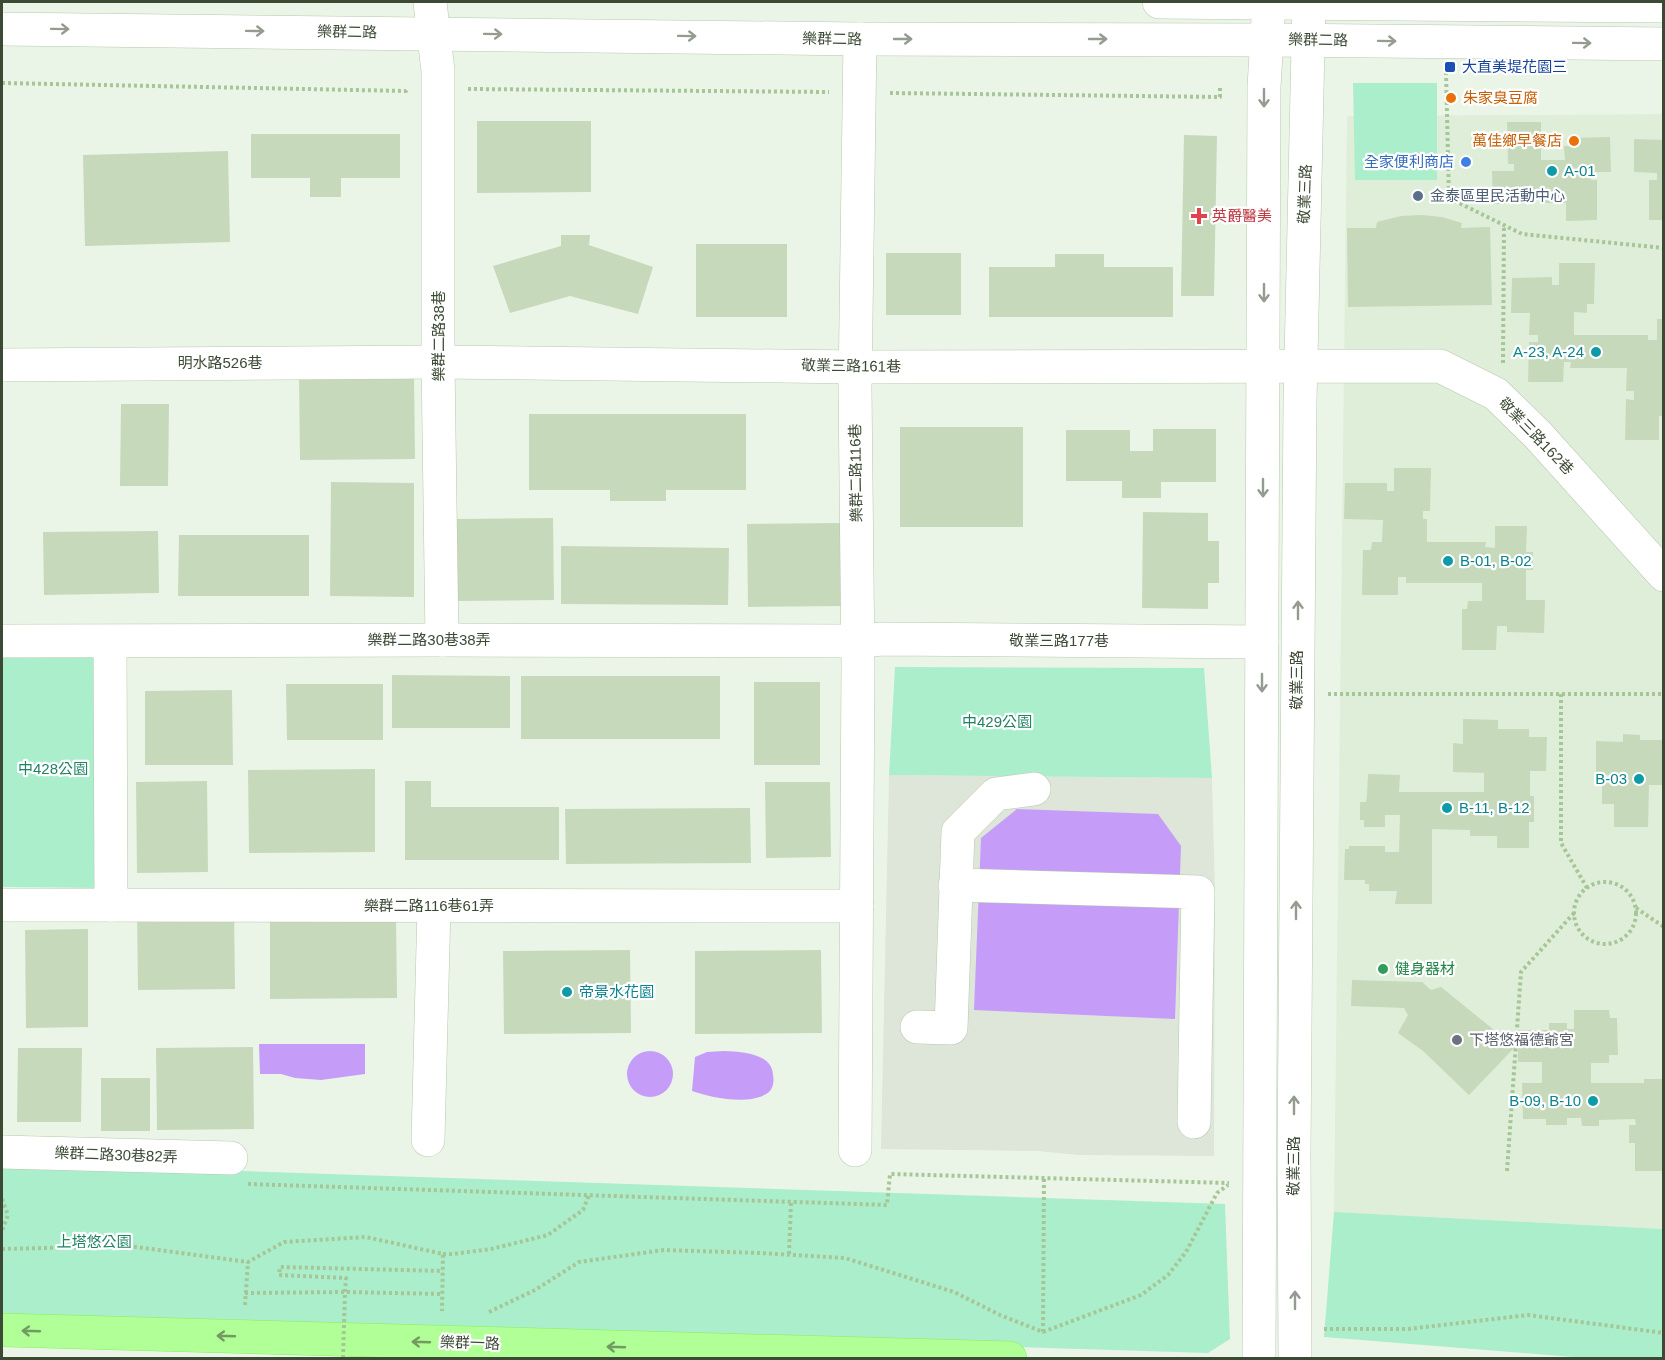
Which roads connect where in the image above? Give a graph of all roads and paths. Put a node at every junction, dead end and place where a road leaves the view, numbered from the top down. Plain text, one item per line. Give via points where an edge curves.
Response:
1 (1159, 2) edge
2 (1269, 2) edge
3 (1309, 2) edge
4 (1664, 6) edge
5 (432, 17) edge
6 (2, 29) edge
7 (860, 39) junction
8 (1267, 39) junction
9 (1307, 40) junction
10 (1664, 44) edge
11 (1446, 72) dead end
12 (407, 80) dead end
13 (468, 80) dead end
14 (2, 83) edge
15 (1220, 86) dead end
16 (838, 92) dead end
17 (879, 93) dead end
18 (1504, 225) junction
19 (1664, 248) edge
20 (438, 362) junction
21 (2, 365) edge
22 (1264, 366) junction
23 (857, 367) junction
24 (1300, 367) junction
25 (1502, 375) dead end
26 (1664, 575) edge
27 (442, 640) junction
28 (2, 641) edge
29 (857, 641) junction
30 (110, 642) junction
31 (1262, 642) junction
32 (1328, 694) dead end
33 (1561, 694) junction
34 (1664, 694) edge
35 (1034, 789) dead end
36 (955, 885) junction
37 (1587, 888) junction
38 (2, 905) edge
39 (111, 905) junction
40 (434, 906) junction
41 (857, 906) junction
42 (1636, 908) junction
43 (1574, 913) junction
44 (1664, 927) edge
45 (917, 1027) dead end
46 (1194, 1122) dead end
47 (428, 1140) dead end
48 (855, 1150) dead end
49 (2, 1152) edge
50 (235, 1171) joint
51 (1507, 1171) dead end
52 (1044, 1179) junction
53 (590, 1195) junction
54 (2, 1199) edge
55 (791, 1202) junction
56 (2, 1231) edge
57 (2, 1249) edge
58 (443, 1254) junction
59 (789, 1254) junction
60 (248, 1262) junction
61 (443, 1271) junction
62 (345, 1292) junction
63 (245, 1293) junction
64 (442, 1294) junction
65 (244, 1309) dead end
66 (337, 1310) dead end
67 (349, 1311) dead end
68 (452, 1312) dead end
69 (485, 1314) dead end
70 (1324, 1329) dead end
71 (2, 1330) edge
72 (1043, 1332) junction
73 (1664, 1333) edge
74 (343, 1359) edge
75 (1010, 1359) edge
76 (1259, 1359) edge
77 (1295, 1359) edge

1 - 2 street
2 - 3 street
2 - 8 street
3 - 4 street
3 - 9 street, 敬業三路
6 -> 5 street, 樂群二路
5 -> 7 street, 樂群二路
5 - 20 street, 樂群二路38巷 via 438,71
7 -> 8 street, 樂群二路
7 - 23 street, 樂群二路116巷
8 - 9 street, 樂群二路
8 -> 22 street
9 -> 10 street, 樂群二路
9 - 24 street, 敬業三路
11 - 18 path via 1449,198
12 - 14 path via 406,91
13 - 16 path via 468,89
15 - 17 path via 1220,97
18 - 19 path via 1522,234
18 - 25 path
20 - 21 street, 明水路526巷
20 - 23 street, 敬業三路161巷
20 - 27 street, 樂群二路38巷
22 - 23 street, 敬業三路161巷
22 - 24 street, 敬業三路162巷
22 -> 31 street
23 - 29 street, 樂群二路116巷
24 - 26 street, 敬業三路162巷 via 1440,366 1496,394
77 -> 24 street, 敬業三路
27 - 29 street, 樂群二路30巷38弄
27 - 30 street, 樂群二路30巷38弄
28 - 30 street, 樂群二路30巷38弄
29 - 31 street, 敬業三路177巷
29 - 41 street, 樂群二路116巷
30 - 39 street
31 -> 76 street
32 - 33 path
33 - 34 path
33 - 37 path via 1561,843
35 - 36 street via 996,794 958,832
36 - 45 street via 951,1028
36 - 46 street via 1198,892
37 - 42 path via 1605,882 1616,884 1625,889
37 - 43 path
38 - 39 street, 樂群二路116巷61弄
39 - 40 street, 樂群二路116巷61弄
40 - 41 street, 樂群二路116巷61弄
40 - 47 street
41 - 48 street, 樂群二路116巷
42 - 43 path via 1636,918 1625,937 1606,945 1587,939 1575,923
42 - 44 path
43 - 51 path via 1521,972
49 - 50 street, 樂群二路30巷82弄
50 - 53 path
52 - 55 path via 890,1174 887,1205
52 - 72 path
52 - 72 path via 1231,1183 1217,1193 1186,1252 1168,1275 1141,1295
53 - 55 path
53 - 58 path via 583,1210 548,1235 491,1249
54 - 56 path via 8,1215
55 - 59 path
57 - 60 path via 129,1246
58 - 60 path via 366,1237 284,1242
58 - 61 path
59 - 69 path via 664,1250 579,1262 535,1290
59 - 72 path via 856,1261 954,1292
60 - 63 path
61 - 62 path via 280,1267 279,1275 346,1278
61 - 64 path
62 - 63 path
62 - 64 path
62 - 74 path, bridge
63 - 65 path
64 - 68 path via 442,1312
66 - 67 path
70 - 73 path via 1408,1329 1528,1315
75 -> 71 main road, 樂群一路

